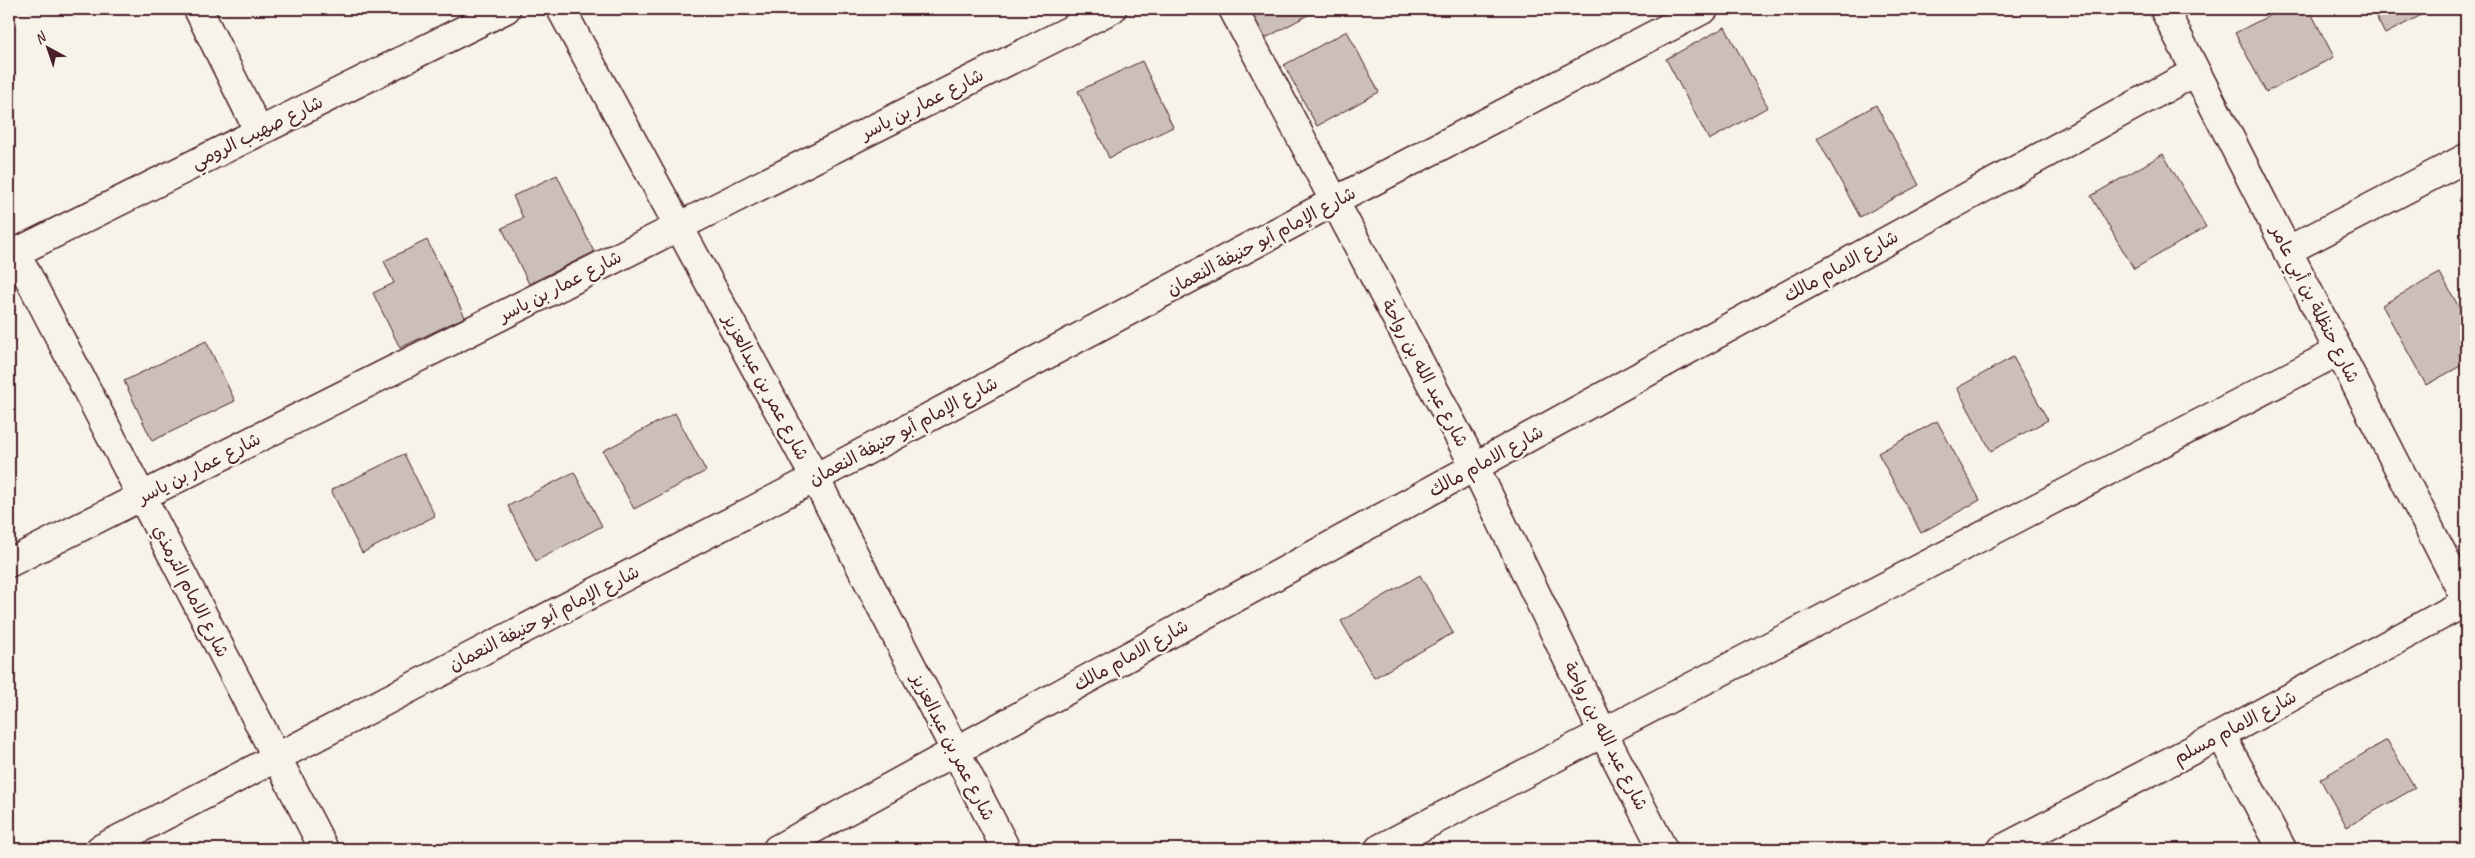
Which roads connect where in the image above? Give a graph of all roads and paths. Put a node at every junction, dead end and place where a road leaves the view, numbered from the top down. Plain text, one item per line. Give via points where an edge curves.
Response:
1 (198, 9) edge
2 (506, 9) edge
3 (561, 9) edge
4 (1112, 9) edge
5 (1233, 9) edge
6 (1704, 9) edge
7 (2165, 9) edge
8 (2195, 72) junction
9 (258, 130) junction
10 (2466, 158) edge
11 (1336, 201) junction
12 (679, 226) junction
13 (2288, 251) junction
14 (12, 254) edge
15 (2339, 351) junction
16 (1475, 467) junction
17 (815, 478) junction
18 (142, 496) junction
19 (9, 563) edge
20 (2466, 601) edge
21 (1603, 733) junction
22 (2221, 735) junction
23 (955, 751) junction
24 (277, 757) junction
25 (100, 849) edge
26 (324, 849) edge
27 (776, 849) edge
28 (1006, 849) edge
29 (1379, 849) edge
30 (1663, 849) edge
31 (2002, 849) edge
32 (2282, 849) edge

1 - 9 street
2 - 9 street, شارع صهيب الرومي
3 - 12 street, شارع عمر بن عبدالعزيز
4 - 12 street, شارع عمار بن ياسر
5 - 11 street, شارع عبد الله بن رواحة
6 - 11 street, شارع الإمام أبو حنيفة النعمان
7 - 8 street, شارع حنظلة بن أبي عامر
8 - 13 street, شارع حنظلة بن أبي عامر
8 - 16 street, شارع الامام مالك
9 - 14 street, شارع صهيب الرومي
10 - 13 street
11 - 16 street, شارع عبد الله بن رواحة
11 - 17 street, شارع الإمام أبو حنيفة النعمان
12 - 17 street, شارع عمر بن عبدالعزيز
12 - 18 street, شارع عمار بن ياسر
13 - 15 street, شارع حنظلة بن أبي عامر
14 - 18 street, شارع الامام الترمذي
15 - 20 street, شارع حنظلة بن أبي عامر
15 - 21 street
16 - 21 street, شارع عبد الله بن رواحة
16 - 23 street, شارع الامام مالك
17 - 23 street, شارع عمر بن عبدالعزيز
17 - 24 street, شارع الإمام أبو حنيفة النعمان
18 - 19 street, شارع عمار بن ياسر
18 - 24 street, شارع الامام الترمذي
20 - 22 street, شارع الامام مسلم
21 - 29 street
21 - 30 street, شارع عبد الله بن رواحة
22 - 31 street, شارع الامام مسلم
22 - 32 street
23 - 27 street, شارع الامام مالك
23 - 28 street, شارع عمر بن عبدالعزيز
24 - 25 street, شارع الإمام أبو حنيفة النعمان
24 - 26 street, شارع الامام الترمذي

